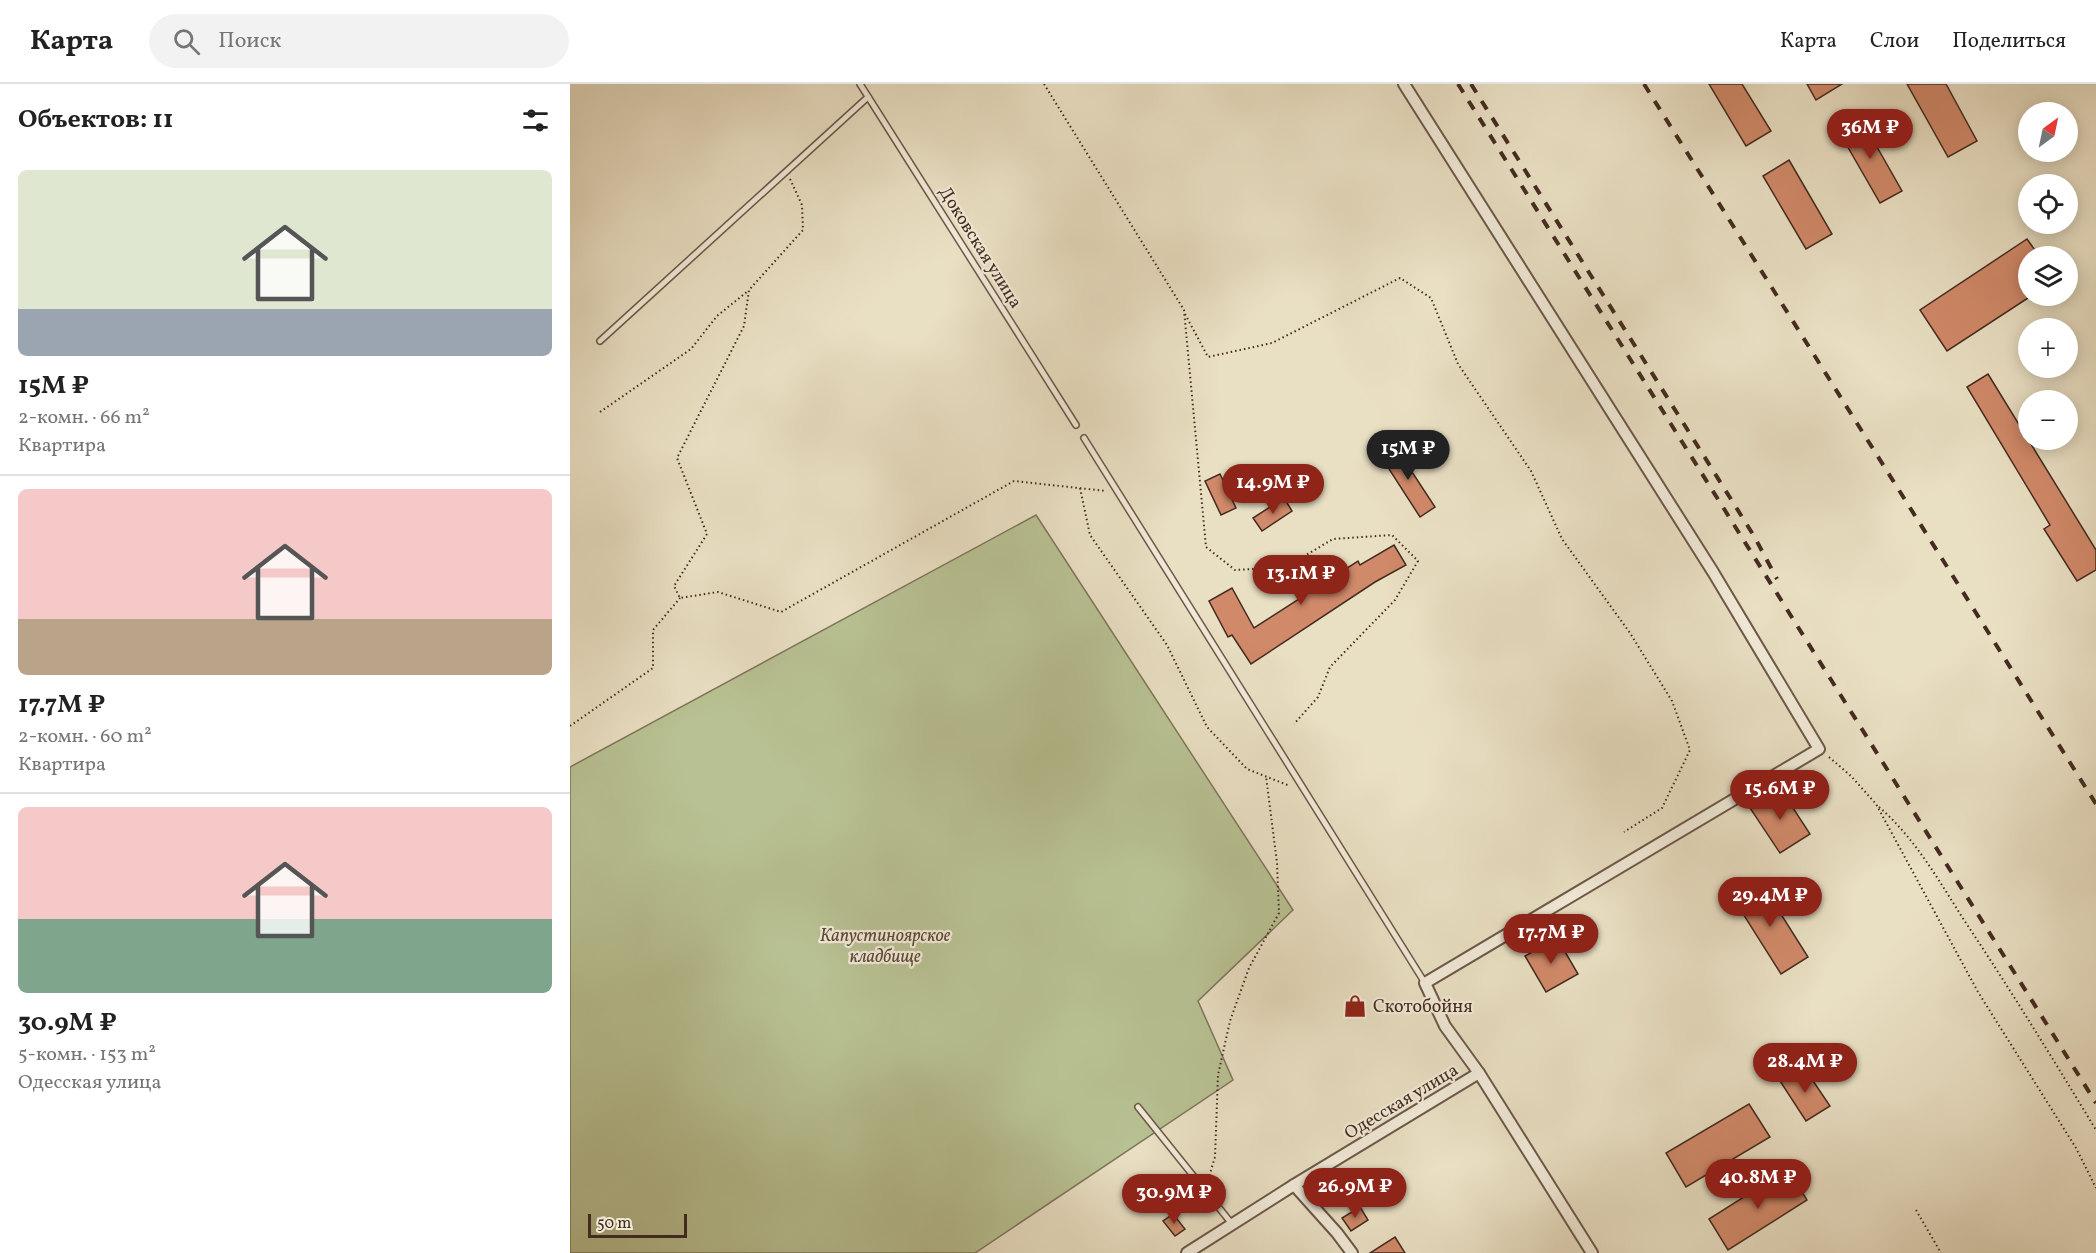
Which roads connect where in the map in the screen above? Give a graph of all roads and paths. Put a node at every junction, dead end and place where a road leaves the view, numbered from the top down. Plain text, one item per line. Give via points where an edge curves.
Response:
1 (860, 84) edge
2 (1044, 84) edge
3 (1404, 84) edge
4 (868, 97) junction
5 (786, 171) junction
6 (749, 290) junction
7 (1184, 311) junction
8 (600, 341) dead end
9 (600, 412) dead end
10 (1076, 425) dead end
11 (1084, 438) dead end
12 (1080, 488) junction
13 (1118, 492) junction
14 (680, 597) junction
15 (1294, 724) dead end
16 (570, 726) edge
17 (1819, 748) junction
18 (1266, 776) junction
19 (1304, 791) junction
20 (1876, 804) junction
21 (1624, 831) dead end
22 (1425, 983) junction
23 (1479, 1073) junction
24 (1138, 1107) dead end
25 (2096, 1130) edge
26 (1294, 1185) junction
27 (2096, 1188) edge
28 (1205, 1190) junction
29 (1916, 1210) dead end
30 (1232, 1224) junction
31 (1188, 1253) edge
32 (1352, 1253) edge
33 (1592, 1253) edge
34 (1941, 1253) edge

1 - 4 lane, Доковская улица
2 - 7 path
3 - 17 street via 1713,572
4 - 5 lane
4 - 10 lane, Доковская улица
5 - 6 path via 802,204 803,230
5 - 8 lane
6 - 9 path via 717,316 691,350
6 - 14 path via 744,326 676,458 707,534 674,586
7 - 15 path via 1206,547 1236,570 1286,567 1333,539 1392,535 1418,561 1395,600 1330,666 1318,697
7 - 21 path via 1208,357 1272,343 1400,278 1431,298 1458,364 1531,471 1562,539 1630,633 1672,701 1690,750 1662,808
11 - 13 lane
12 - 13 path
12 - 14 path via 1014,481 781,612 718,592
12 - 18 path via 1090,535 1167,645 1207,727 1247,769
13 - 19 lane
14 - 16 path via 653,630 653,668
17 - 20 path
17 - 22 street
18 - 19 path
18 - 28 path via 1279,913 1249,968 1230,1021 1218,1075 1215,1157
19 - 22 lane
20 - 25 path via 1924,858
20 - 27 path via 1978,992 2076,1148
22 - 23 street via 1445,1026
23 - 26 street, Одесская улица
23 - 33 street
24 - 28 lane
26 - 30 street, Одесская улица
26 - 32 street
28 - 30 lane
29 - 34 path
30 - 31 street, Одесская улица

